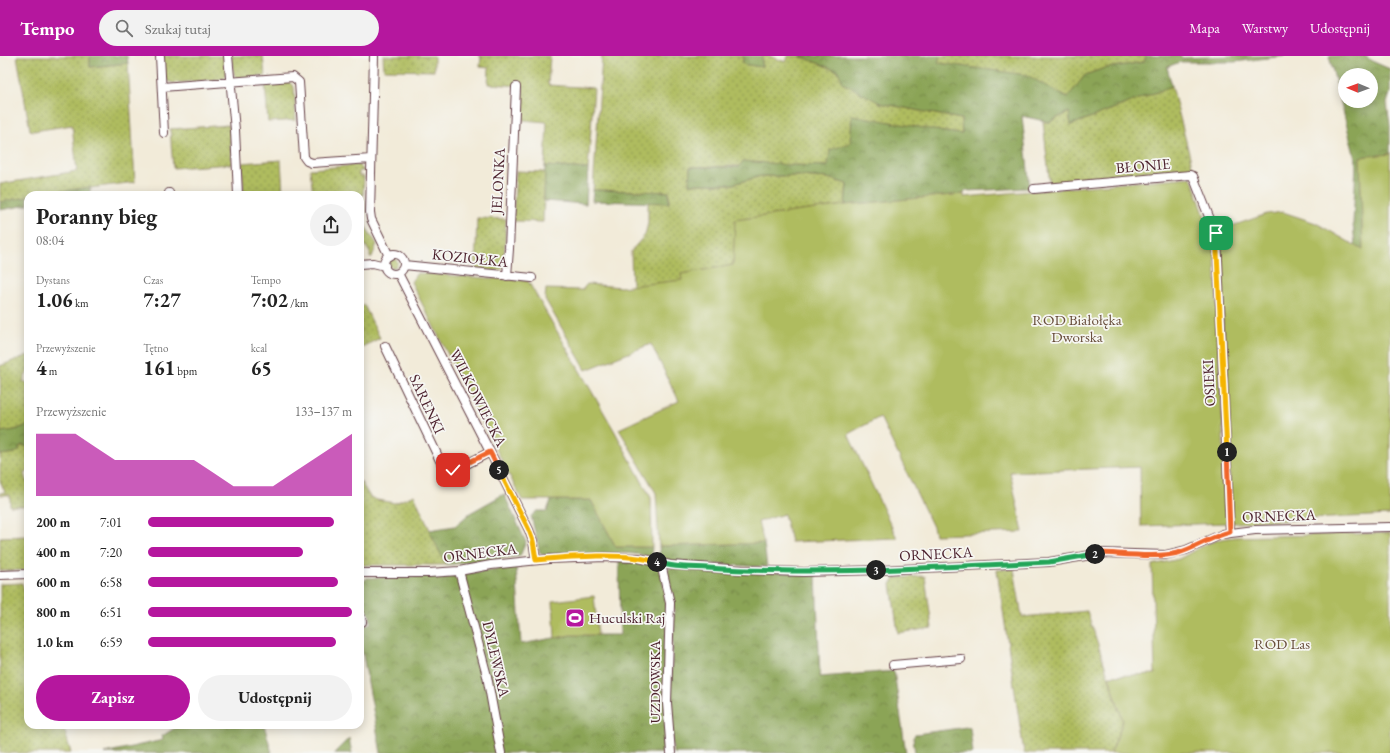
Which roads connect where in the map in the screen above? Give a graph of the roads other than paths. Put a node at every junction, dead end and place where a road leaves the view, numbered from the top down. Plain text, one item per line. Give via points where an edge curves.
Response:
1 (160, 56) edge
2 (228, 56) edge
3 (374, 56) edge
4 (230, 82) junction
5 (162, 87) junction
6 (516, 87) dead end
7 (164, 133) dead end
8 (371, 159) junction
9 (1034, 189) dead end
10 (238, 191) edge
11 (1216, 233) joint
12 (389, 256) junction
13 (364, 264) edge
14 (404, 265) junction
15 (385, 266) junction
16 (398, 273) junction
17 (506, 276) junction
18 (532, 278) dead end
19 (385, 346) dead end
20 (490, 452) junction
21 (1390, 527) edge
22 (1230, 532) junction
23 (536, 560) junction
24 (661, 564) junction
25 (459, 571) junction
26 (364, 573) edge
27 (24, 574) edge
28 (0, 575) edge
29 (961, 659) dead end
30 (893, 665) dead end
31 (501, 753) edge
32 (671, 753) edge

1 - 5 street
2 - 4 street
3 - 8 street
4 - 5 street
4 - 8 street via 293,77 299,82 303,151 307,161 312,163
4 - 10 street
5 - 7 street
6 - 17 street, JELONKA
8 - 12 street via 371,219
9 - 11 street, BŁONIE via 1192,175
11 - 22 street, OSIEKI
12 - 14 street via 399,255
12 - 15 street
13 - 15 street
14 - 16 street
14 - 17 street, KOZIOŁKA
15 - 16 street via 388,271
16 - 20 street, WILKOWIECKA
17 - 18 street, KOZIOŁKA
19 - 20 street, SARENKI via 445,471 453,470
20 - 23 street, WILKOWIECKA via 529,530
21 - 22 street, ORNECKA
22 - 24 street, ORNECKA via 1176,553 1103,553 1049,562 804,572
23 - 24 street, ORNECKA via 625,557
23 - 25 street, ORNECKA
24 - 32 street, UZDOWSKA via 670,603 667,703
25 - 26 street, ORNECKA
25 - 31 street, DYLEWSKA via 487,676
27 - 28 street
29 - 30 street

